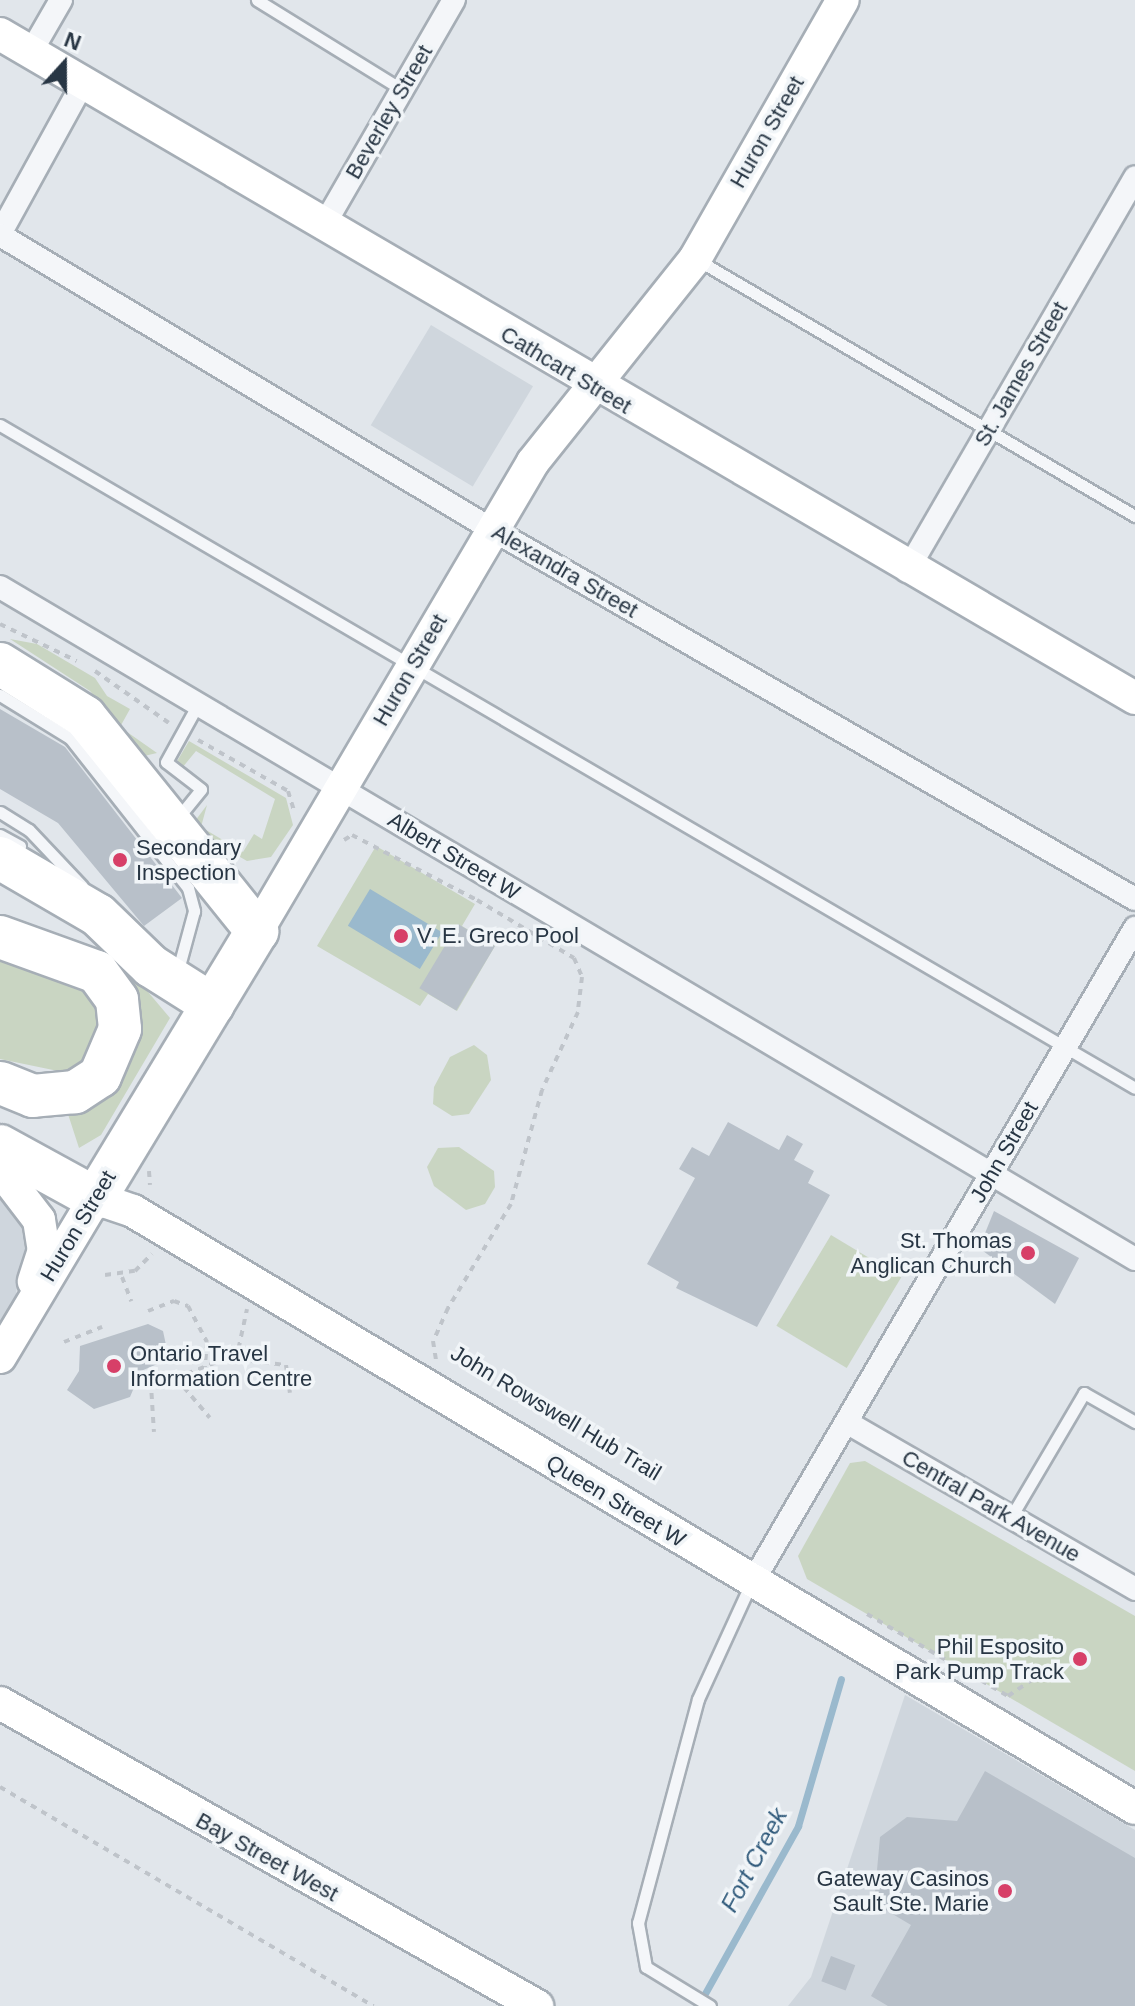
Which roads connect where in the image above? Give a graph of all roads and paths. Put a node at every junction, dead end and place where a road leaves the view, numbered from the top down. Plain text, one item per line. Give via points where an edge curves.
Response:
1 (61, 0) edge
2 (454, 0) edge
3 (843, 0) edge
4 (259, 1) edge
5 (0, 34) edge
6 (31, 52) junction
7 (83, 83) junction
8 (401, 89) junction
9 (1135, 177) edge
10 (324, 225) junction
11 (0, 235) edge
12 (695, 259) junction
13 (592, 385) junction
14 (0, 425) edge
15 (988, 430) junction
16 (1135, 516) edge
17 (493, 530) junction
18 (907, 571) junction
19 (0, 587) edge
20 (0, 664) edge
21 (414, 664) junction
22 (0, 695) edge
23 (1135, 698) edge
24 (199, 703) junction
25 (341, 788) junction
26 (0, 812) edge
27 (340, 842) dead end
28 (180, 850) junction
29 (1, 853) edge
30 (85, 889) junction
31 (1135, 899) edge
32 (1135, 928) edge
33 (257, 931) junction
34 (122, 934) junction
35 (9, 937) edge
36 (200, 997) junction
37 (1065, 1047) junction
38 (0, 1083) edge
39 (1135, 1088) edge
40 (0, 1146) edge
41 (0, 1169) edge
42 (990, 1176) junction
43 (95, 1198) junction
44 (152, 1254) dead end
45 (1135, 1259) edge
46 (105, 1275) dead end
47 (122, 1277) junction
48 (131, 1301) dead end
49 (247, 1309) dead end
50 (148, 1311) dead end
51 (102, 1327) dead end
52 (64, 1342) dead end
53 (6, 1346) edge
54 (236, 1360) junction
55 (437, 1364) dead end
56 (205, 1367) junction
57 (176, 1378) junction
58 (290, 1393) dead end
59 (210, 1418) dead end
60 (1135, 1422) edge
61 (848, 1423) junction
62 (154, 1432) dead end
63 (1011, 1517) junction
64 (752, 1583) junction
65 (1135, 1589) edge
66 (861, 1610) dead end
67 (1045, 1671) dead end
68 (0, 1703) edge
69 (0, 1787) edge
70 (1135, 1808) edge
71 (374, 2006) edge
72 (537, 2006) edge
73 (710, 2006) edge

1 - 6 street
2 - 8 street, Beverley Street
3 - 12 main road, Huron Street
4 - 8 lane
5 - 6 main road, Cathcart Street
6 - 7 main road, Cathcart Street
7 - 10 main road, Cathcart Street
7 - 11 street
8 - 10 street, Beverley Street
9 - 15 street, St. James Street
10 - 13 main road, Cathcart Street
11 - 17 street, Alexandra Street
12 - 13 main road, Huron Street
12 - 15 lane
13 - 17 main road, Huron Street
13 - 18 main road, Cathcart Street
14 - 21 lane
15 - 16 lane
15 - 18 street, St. James Street
17 - 21 main road, Huron Street
17 - 31 street, Alexandra Street
18 - 23 main road, Cathcart Street
19 - 24 street, Albert Street W
20 - 28 highway via 85,717
21 - 25 main road, Huron Street
21 - 37 lane
22 - 28 lane via 70,738
24 - 25 street, Albert Street W
24 - 28 lane via 166,762 201,789
25 - 33 main road, Huron Street
25 - 42 street, Albert Street W
26 - 30 lane via 35,835
27 - 55 path, John Rowswell Hub Trail via 352,835 477,900 574,958 582,977 578,1012 542,1090 511,1204 448,1308 433,1341
28 - 33 highway
28 - 36 lane via 194,900 177,964
29 - 30 lane
29 - 34 highway
30 - 34 lane
32 - 37 street, John Street
33 - 36 highway, Huron Street
34 - 36 highway via 151,966
35 - 38 highway via 83,962 109,985 120,1014 117,1047 100,1076 59,1096
36 - 43 highway, Huron Street
37 - 39 lane
37 - 42 street, John Street
40 - 43 highway
41 - 53 main road via 30,1198 44,1236
42 - 45 street, Albert Street W
42 - 61 street, John Street
43 - 53 main road, Huron Street
43 - 64 main road, Queen Street W via 133,1211
44 - 47 path
46 - 47 path
47 - 48 path
49 - 54 path
50 - 56 path via 174,1301 188,1306 207,1342
51 - 52 path
54 - 56 path
54 - 58 path via 286,1365
56 - 57 path
57 - 59 path
57 - 62 path via 150,1372
60 - 63 lane via 1084,1393
61 - 63 street, Central Park Avenue
61 - 64 street, John Street
63 - 65 street, Central Park Avenue
64 - 70 main road, Queen Street W
64 - 73 lane via 698,1699 641,1904 638,1953 676,1987
66 - 67 path via 1008,1696
68 - 72 main road, Bay Street West
69 - 71 path

